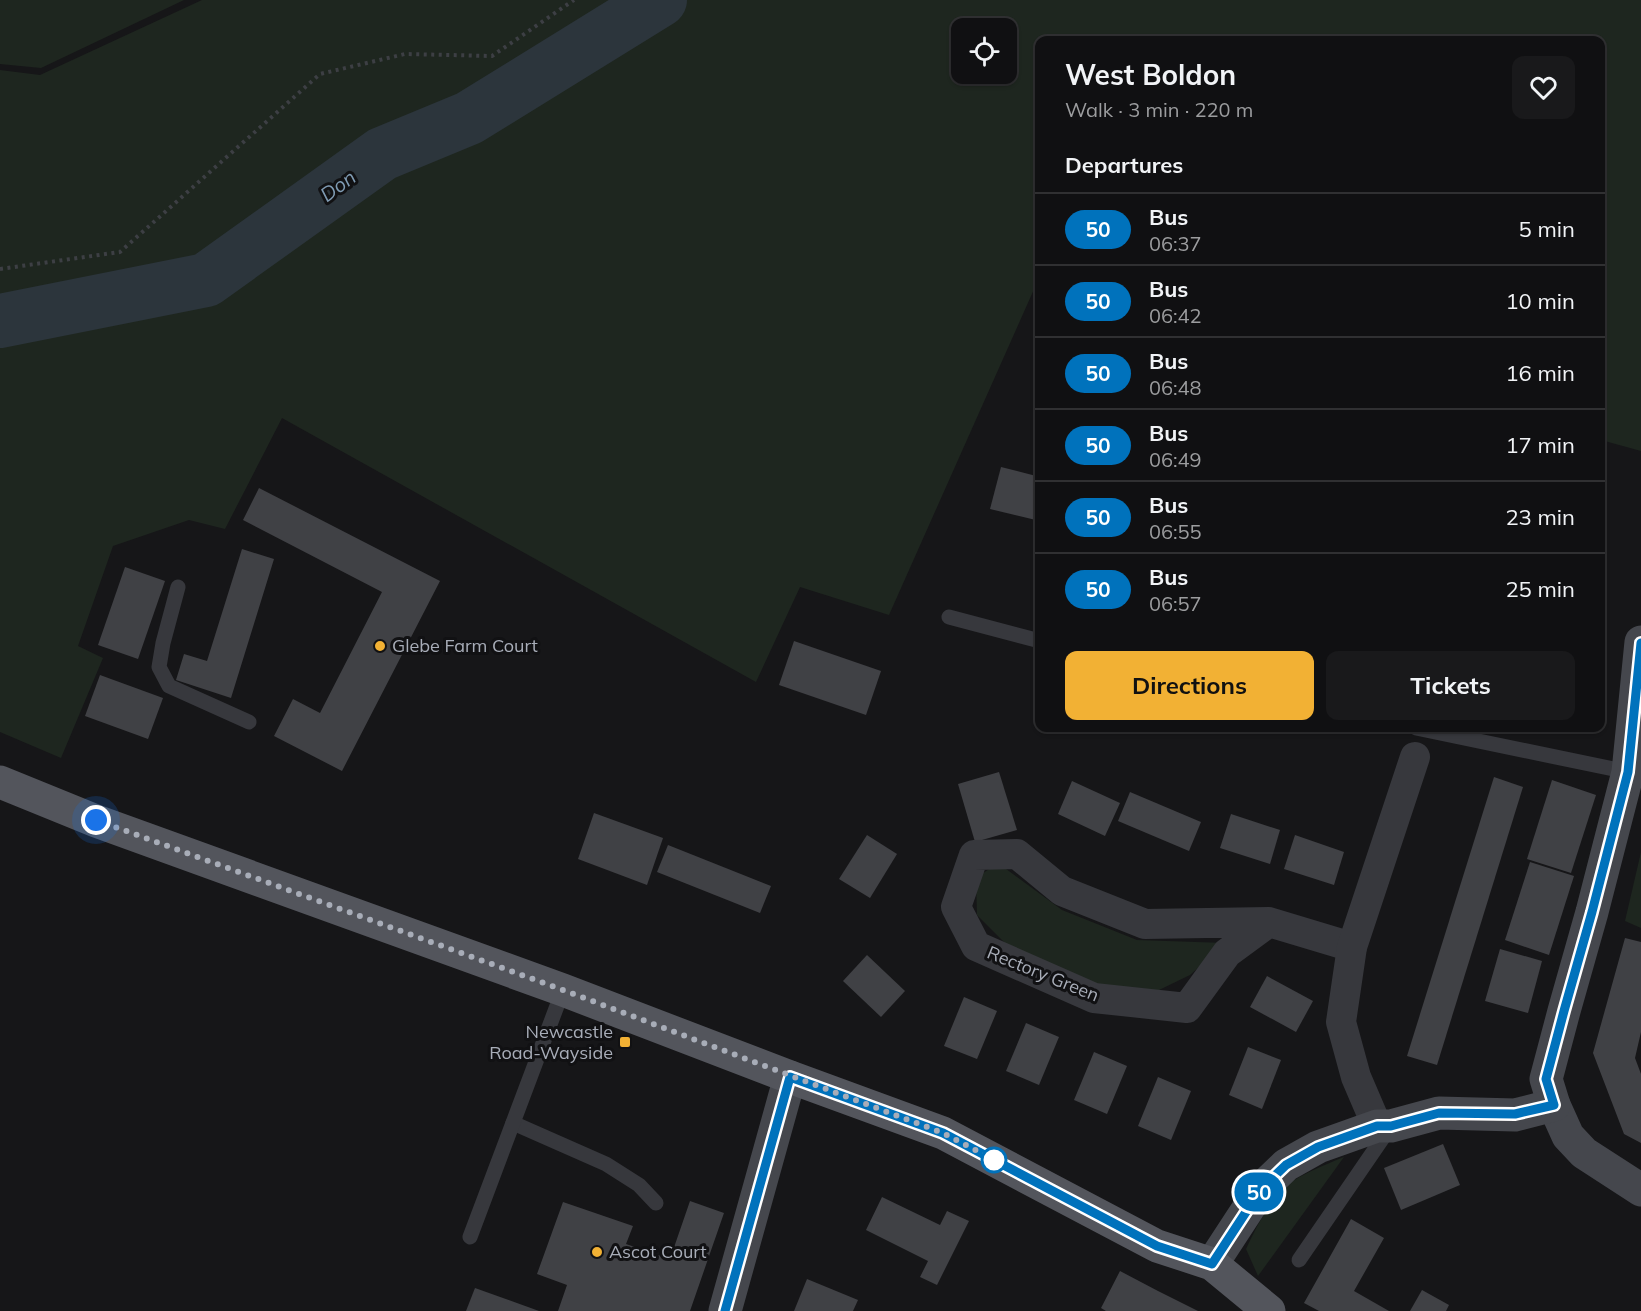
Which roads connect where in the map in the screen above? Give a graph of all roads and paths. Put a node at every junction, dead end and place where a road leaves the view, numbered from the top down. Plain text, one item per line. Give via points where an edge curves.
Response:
1 (574, 0) edge
2 (0, 269) edge
3 (178, 586) dead end
4 (949, 617) dead end
5 (1035, 640) edge
6 (1641, 642) edge
7 (249, 722) dead end
8 (1435, 732) edge
9 (1414, 757) dead end
10 (1628, 772) junction
11 (0, 782) edge
12 (1269, 922) junction
13 (1352, 947) junction
14 (563, 990) junction
15 (790, 1077) junction
16 (1554, 1105) junction
17 (513, 1123) junction
18 (1384, 1126) junction
19 (1641, 1190) edge
20 (656, 1203) dead end
21 (470, 1237) dead end
22 (1299, 1260) dead end
23 (1212, 1264) junction
24 (725, 1311) edge
25 (1269, 1311) edge

1 - 2 path via 492,56 405,54 320,74 120,252
3 - 7 lane via 159,667 169,686
4 - 5 lane
6 - 10 street
8 - 10 lane
9 - 13 street
10 - 16 street via 1546,1079
11 - 14 main road via 107,825
12 - 12 street, Rectory Green via 1227,953 1187,1008 1094,998 976,946 956,907 974,855 1017,854 1062,891 1145,924
12 - 13 street, Rectory Green
13 - 18 street via 1341,1022 1356,1077
14 - 15 main road
14 - 17 lane
15 - 23 main road via 943,1133 1157,1246
15 - 24 street
16 - 18 street via 1515,1114 1439,1113
16 - 19 street via 1568,1136 1584,1154
17 - 20 lane via 606,1164 639,1185
17 - 21 lane
18 - 22 lane
18 - 23 street via 1318,1147 1286,1165 1261,1189
23 - 25 main road

